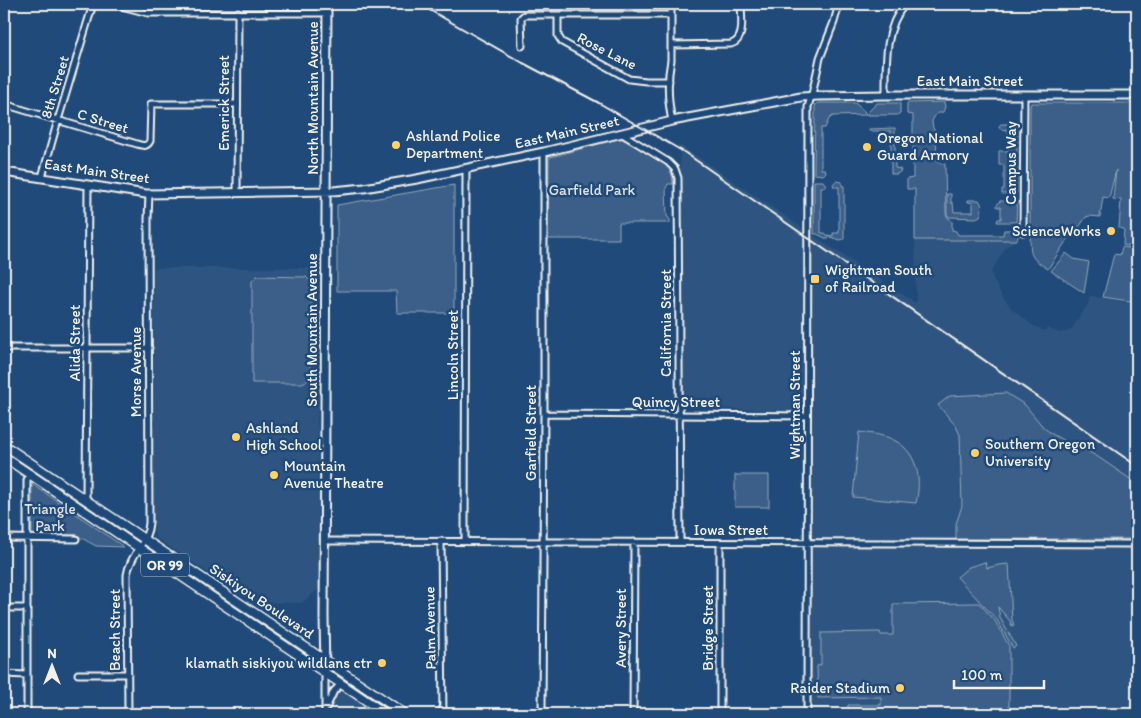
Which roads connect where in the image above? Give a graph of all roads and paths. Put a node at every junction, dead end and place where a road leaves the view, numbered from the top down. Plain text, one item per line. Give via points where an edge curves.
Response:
1 (93, 4) edge
2 (114, 4) edge
3 (162, 4) edge
4 (327, 4) edge
5 (670, 4) edge
6 (741, 4) edge
7 (839, 4) edge
8 (905, 4) edge
9 (238, 12) junction
10 (162, 13) junction
11 (327, 13) junction
12 (558, 15) junction
13 (670, 15) junction
14 (670, 45) junction
15 (522, 46) dead end
16 (669, 81) junction
17 (1137, 94) edge
18 (886, 95) junction
19 (1024, 95) junction
20 (812, 96) junction
21 (4, 104) edge
22 (237, 104) junction
23 (58, 120) junction
24 (672, 121) junction
25 (621, 133) junction
26 (544, 152) junction
27 (466, 169) junction
28 (4, 172) edge
29 (42, 177) junction
30 (88, 185) junction
31 (4, 187) edge
32 (326, 192) junction
33 (237, 193) junction
34 (149, 194) junction
35 (1023, 232) dead end
36 (4, 348) edge
37 (88, 348) junction
38 (149, 348) junction
39 (544, 414) junction
40 (680, 415) junction
41 (807, 416) junction
42 (4, 446) edge
43 (4, 457) edge
44 (30, 474) junction
45 (86, 501) junction
46 (4, 538) edge
47 (26, 538) junction
48 (76, 539) dead end
49 (145, 539) junction
50 (325, 541) junction
51 (441, 541) junction
52 (465, 541) junction
53 (543, 541) junction
54 (634, 542) junction
55 (680, 542) junction
56 (720, 542) junction
57 (807, 543) junction
58 (1137, 544) edge
59 (139, 548) junction
60 (4, 608) edge
61 (26, 608) junction
62 (325, 660) junction
63 (325, 673) junction
64 (4, 674) edge
65 (78, 674) dead end
66 (128, 674) junction
67 (26, 675) junction
68 (341, 684) junction
69 (325, 712) edge
70 (27, 714) edge
71 (128, 714) edge
72 (386, 714) edge
73 (405, 714) edge
74 (443, 714) edge
75 (542, 714) edge
76 (633, 714) edge
77 (720, 714) edge
78 (807, 714) edge

1 - 23 street, 8th Street
2 - 10 street via 148,13
3 - 10 street
4 - 11 street, North Mountain Avenue
5 - 13 street
6 - 14 street via 741,32 737,43
7 - 20 street, Wightman Street via 820,58
8 - 18 street via 897,14 889,41
9 - 10 street
9 - 11 street
9 - 22 street, Emerick Street
11 - 32 street, North Mountain Avenue
12 - 13 street
12 - 15 street via 523,15
12 - 16 street, Rose Lane via 558,36 562,42 629,79
13 - 14 street
14 - 16 street
16 - 24 street
17 - 19 street, East Main Street
18 - 19 street, East Main Street
18 - 20 street, East Main Street
19 - 35 street, Campus Way
20 - 24 street, East Main Street
20 - 41 street, Wightman Street via 808,107
21 - 23 street, C Street
22 - 23 street, C Street via 151,104 150,141 146,146
22 - 33 street, Emerick Street
23 - 29 street, 8th Street
24 - 25 street, East Main Street
25 - 26 street, East Main Street
25 - 40 street, California Street via 668,162 678,178
26 - 27 street, East Main Street
26 - 39 street, Garfield Street
27 - 32 street, East Main Street via 386,185
27 - 52 street, Lincoln Street
28 - 29 street, East Main Street
28 - 31 street
29 - 30 street, East Main Street
30 - 34 street, East Main Street
30 - 37 street, Alida Street
32 - 33 street, East Main Street
32 - 50 street, South Mountain Avenue
33 - 34 street, East Main Street
34 - 38 street, Morse Avenue
36 - 37 street
37 - 38 street
37 - 45 street, Alida Street
38 - 49 street, Morse Avenue via 149,523
39 - 40 street, Quincy Street
39 - 53 street, Garfield Street
40 - 41 street, Quincy Street
40 - 55 street, California Street
41 - 57 street, Wightman Street
42 - 45 main road, Siskiyou Boulevard / OR 99
43 - 44 main road, Siskiyou Boulevard / OR 99
44 - 47 street via 27,480
44 - 59 main road, Siskiyou Boulevard / OR 99
45 - 49 main road, Siskiyou Boulevard / OR 99
46 - 47 street
47 - 48 street
47 - 61 street
49 - 59 street, Morse Avenue
49 - 62 main road, Siskiyou Boulevard / OR 99
50 - 51 street, Iowa Street
50 - 62 street, South Mountain Avenue
51 - 52 street, Iowa Street
51 - 74 street, Palm Avenue
52 - 53 street, Iowa Street
53 - 54 street, Iowa Street
53 - 75 street, Garfield Street
54 - 55 street, Iowa Street
54 - 76 street, Avery Street
55 - 56 street, Iowa Street
56 - 57 street, Iowa Street
56 - 77 street, Bridge Street
57 - 58 street, Iowa Street
57 - 78 street, Wightman Street
59 - 63 main road, Siskiyou Boulevard / OR 99
59 - 66 street, Beach Street via 127,575
60 - 61 street
61 - 67 street
62 - 63 street, South Mountain Avenue
62 - 73 main road, Siskiyou Boulevard / OR 99
63 - 68 main road, Siskiyou Boulevard / OR 99
63 - 69 street, South Mountain Avenue
64 - 67 street
65 - 66 street
66 - 71 street, Beach Street
67 - 70 street
68 - 69 street, South Mountain Avenue via 334,691
68 - 72 main road, Siskiyou Boulevard / OR 99

